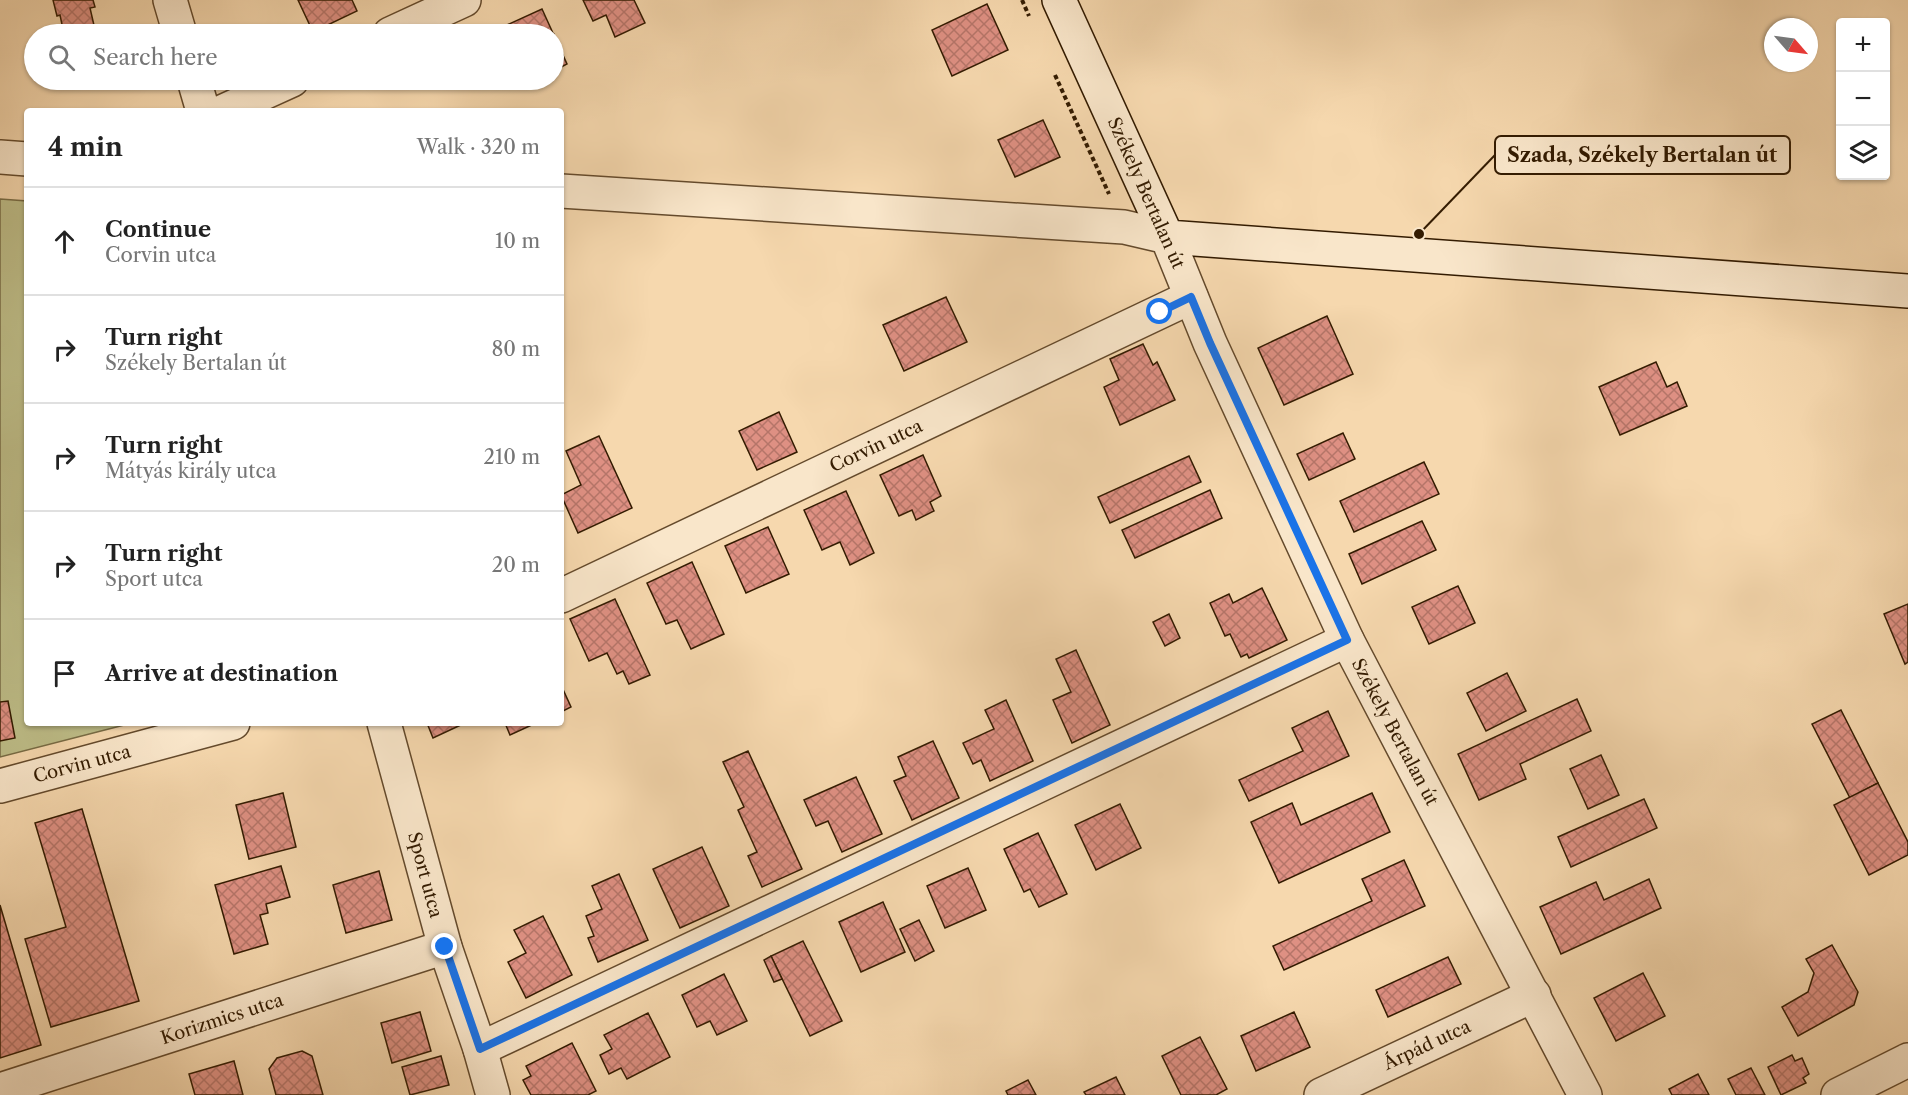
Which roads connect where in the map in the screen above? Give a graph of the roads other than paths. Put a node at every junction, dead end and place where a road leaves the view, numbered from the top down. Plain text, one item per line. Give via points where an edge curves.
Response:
1 (170, 0) edge
2 (464, 0) edge
3 (1059, 0) edge
4 (177, 24) edge
5 (412, 24) edge
6 (197, 90) edge
7 (270, 90) edge
8 (202, 108) edge
9 (231, 108) edge
10 (0, 157) edge
11 (24, 159) edge
12 (564, 191) edge
13 (1167, 237) junction
14 (1908, 291) edge
15 (1191, 297) junction
16 (564, 595) edge
17 (1347, 640) junction
18 (222, 726) edge
19 (385, 726) edge
20 (0, 786) edge
21 (445, 947) junction
22 (1534, 995) junction
23 (480, 1049) junction
24 (1908, 1060) edge
25 (0, 1090) edge
26 (493, 1095) edge
27 (1321, 1095) edge
28 (1585, 1095) edge
29 (1838, 1095) edge

1 - 4 street
2 - 5 street
3 - 13 street, Székely Bertalan út
6 - 8 street
7 - 9 street
10 - 11 street
12 - 13 street via 1124,227
13 - 14 street
13 - 15 street, Székely Bertalan út
15 - 16 street, Corvin utca
15 - 17 street, Székely Bertalan út
17 - 22 street, Székely Bertalan út
17 - 23 street
18 - 20 street, Corvin utca
19 - 21 street, Sport utca
21 - 23 street, Sport utca
21 - 25 street, Korizmics utca
22 - 27 street, Árpád utca
22 - 28 street, Székely Bertalan út
23 - 26 street, Sport utca
24 - 29 street

